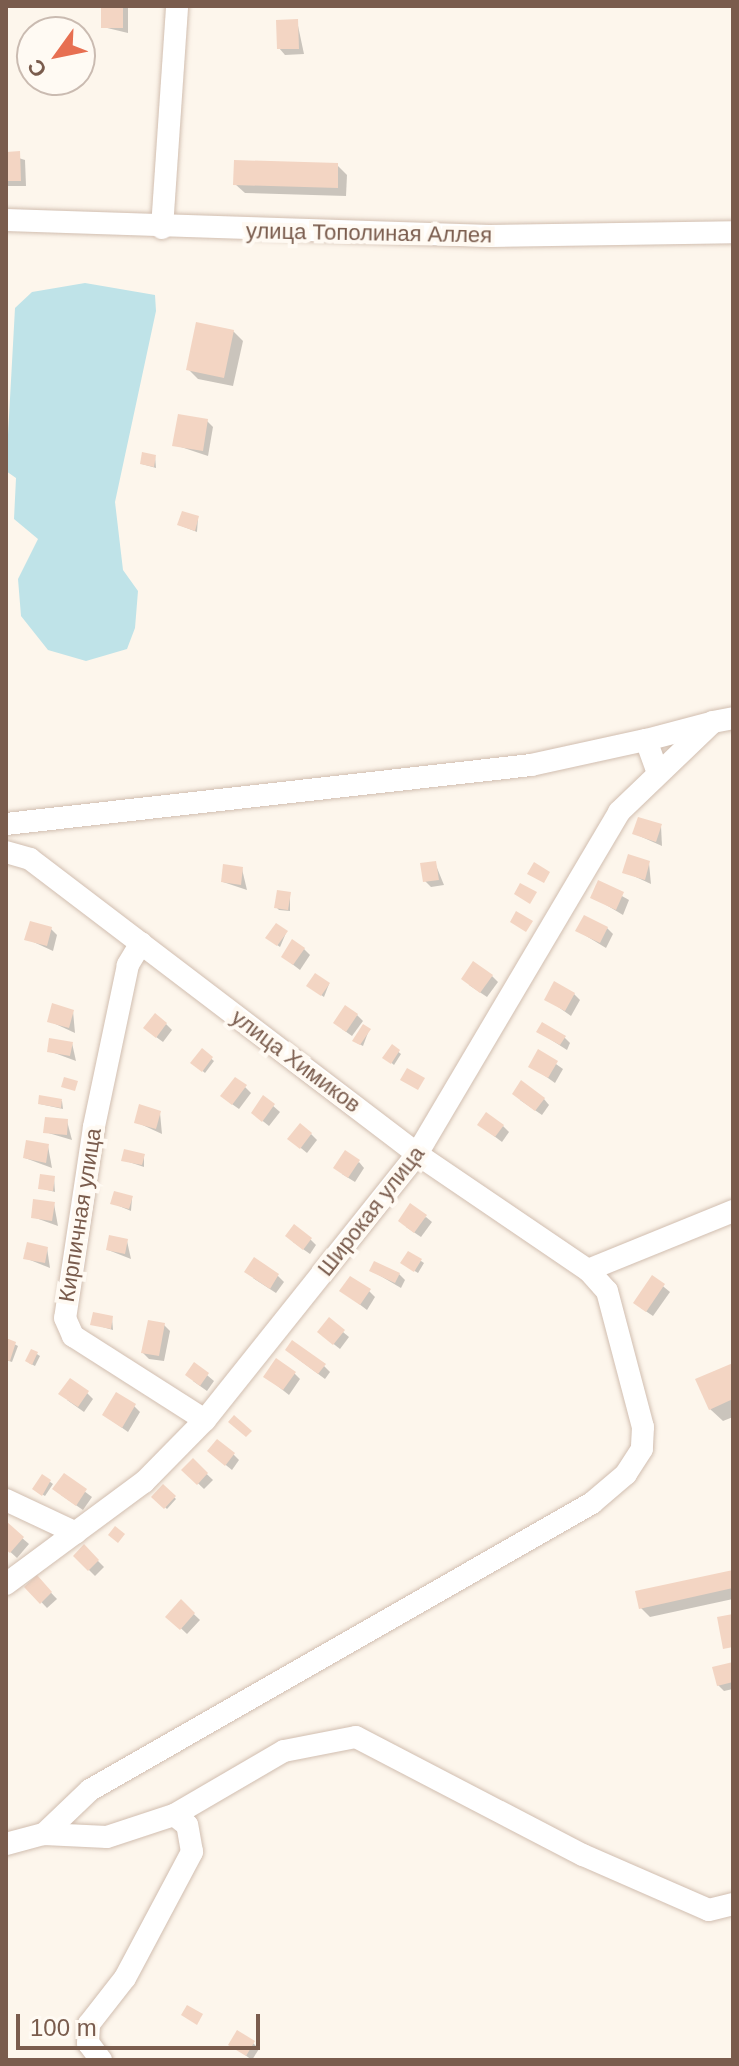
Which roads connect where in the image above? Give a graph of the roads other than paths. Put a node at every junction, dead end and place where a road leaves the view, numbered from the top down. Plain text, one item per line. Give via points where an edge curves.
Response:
1 (177, 6) edge
2 (6, 220) edge
3 (162, 228) junction
4 (733, 232) edge
5 (723, 720) edge
6 (646, 740) junction
7 (658, 773) junction
8 (6, 824) edge
9 (6, 852) edge
10 (141, 943) junction
11 (417, 1154) junction
12 (733, 1211) edge
13 (588, 1270) junction
14 (205, 1420) junction
15 (6, 1500) edge
16 (76, 1533) junction
17 (6, 1584) edge
18 (174, 1815) junction
19 (44, 1834) junction
20 (6, 1844) edge
21 (733, 1904) edge
22 (101, 2060) edge

1 - 3 street
2 - 3 street, улица Тополиная Аллея
3 - 4 street, улица Тополиная Аллея via 490,236
5 - 6 street
5 - 7 street, Широкая улица
6 - 7 street
6 - 8 street via 531,765
7 - 11 street, Широкая улица via 619,812
9 - 10 street, улица Химиков via 30,859
10 - 11 street, улица Химиков
10 - 14 street, Кирпичная улица via 128,965 94,1127 65,1318 73,1336
11 - 13 street, улица Химиков
11 - 14 street, Широкая улица
12 - 13 street
13 - 19 street via 607,1291 643,1427 642,1449 626,1474 592,1503 90,1790
14 - 16 street, Широкая улица via 144,1482
15 - 16 street
16 - 17 street, Широкая улица
18 - 19 street via 107,1837
18 - 21 street via 284,1751 356,1737 583,1855 709,1910
18 - 22 street via 187,1825 192,1852 125,1978 89,2024 88,2043
19 - 20 street

